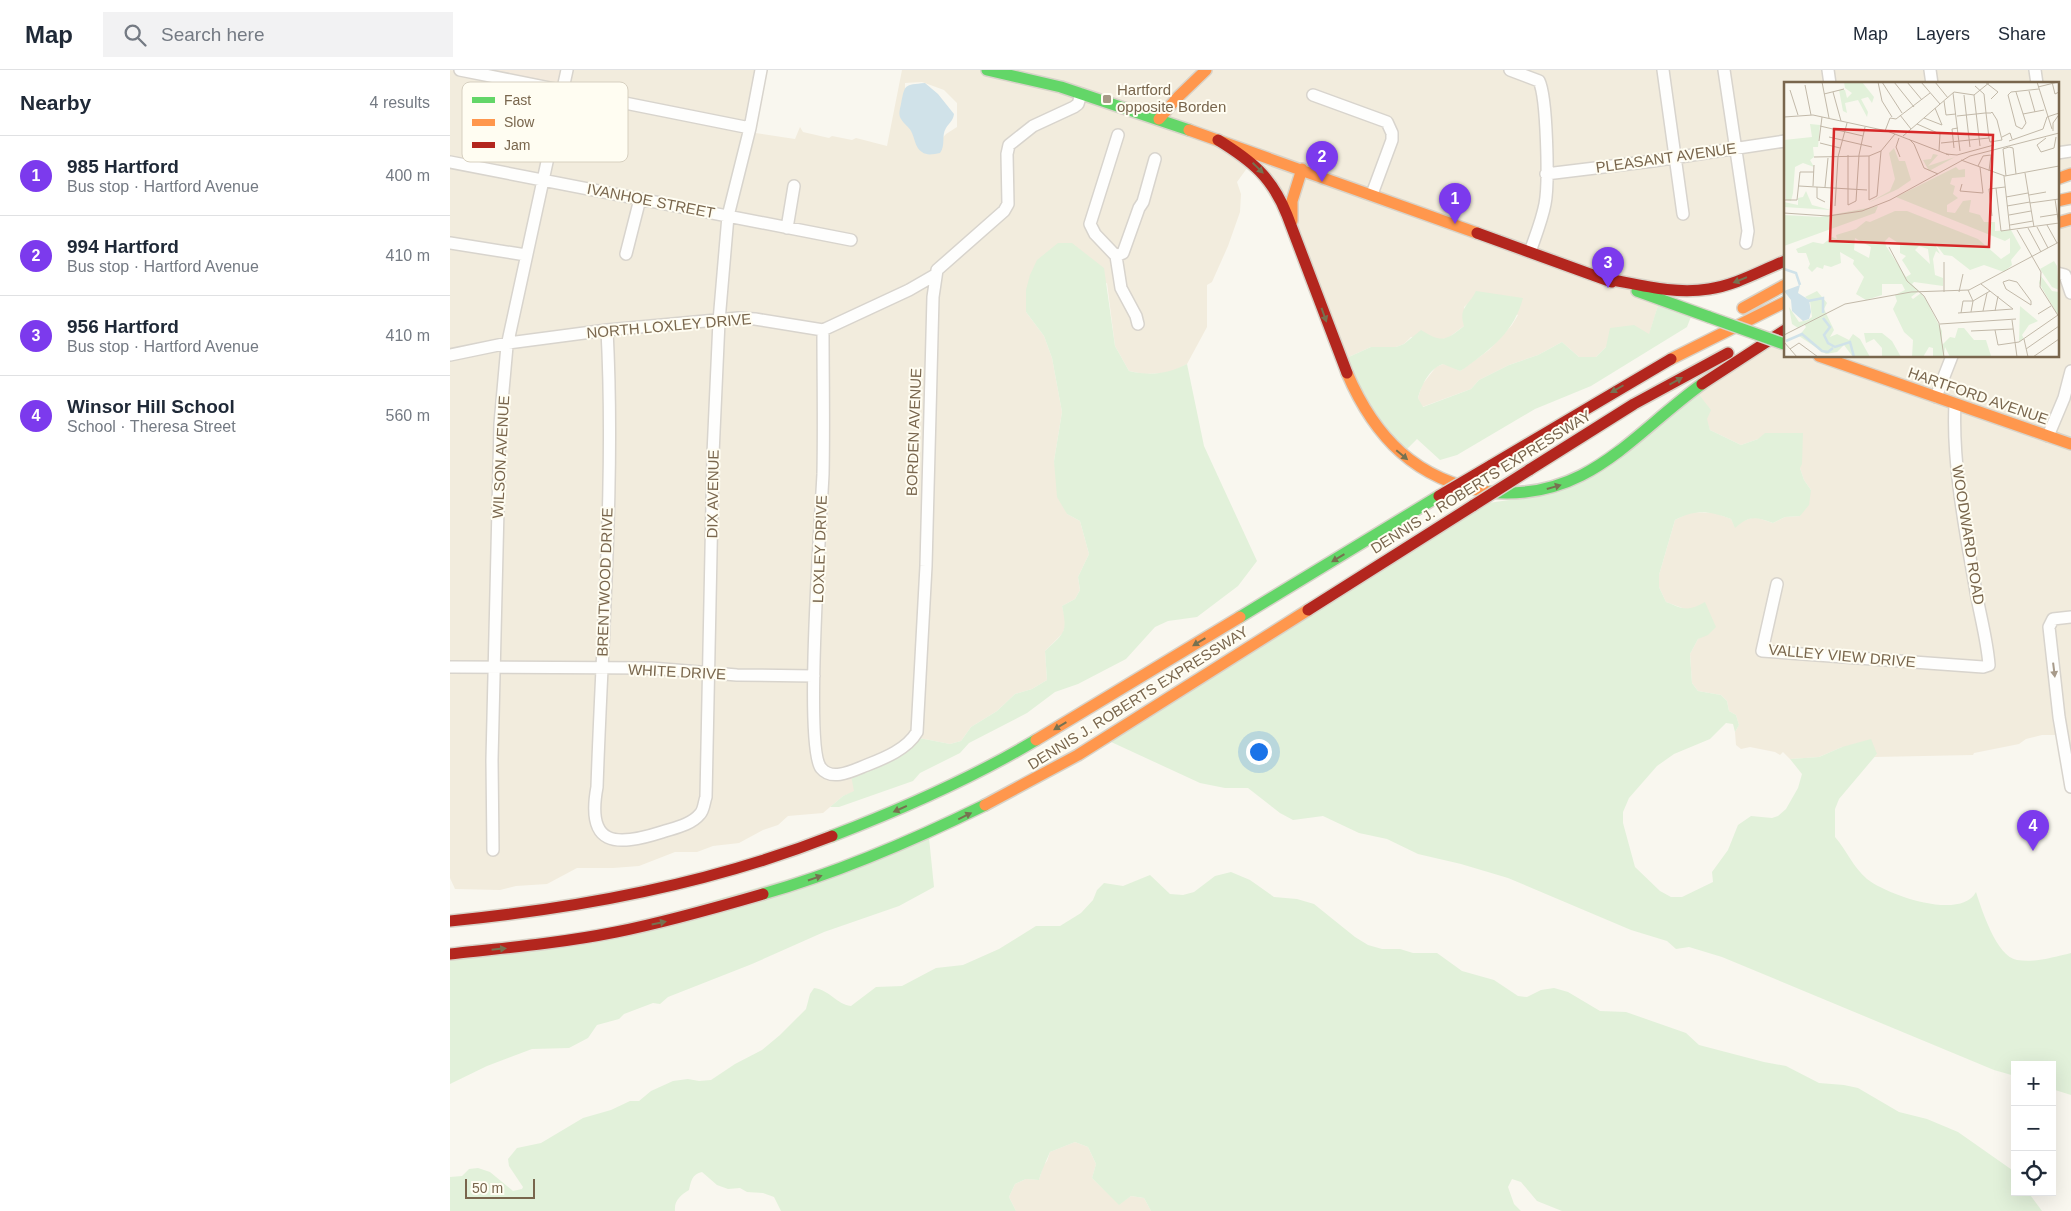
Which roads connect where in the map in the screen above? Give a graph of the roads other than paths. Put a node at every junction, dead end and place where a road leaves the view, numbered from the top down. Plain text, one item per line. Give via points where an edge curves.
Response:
1 (460, 70) edge
2 (761, 70) edge
3 (987, 70) edge
4 (1206, 70) edge
5 (1510, 70) edge
6 (1663, 70) edge
7 (1724, 70) edge
8 (518, 82) edge
9 (1081, 94) junction
10 (1313, 95) dead end
11 (628, 104) edge
12 (1159, 119) junction
13 (750, 128) junction
14 (1118, 135) dead end
15 (1218, 140) junction
16 (1784, 141) edge
17 (1206, 146) dead end
18 (1736, 148) junction
19 (2071, 151) edge
20 (2058, 153) edge
21 (1676, 158) junction
22 (1155, 160) dead end
23 (450, 162) edge
24 (546, 162) edge
25 (1302, 169) junction
26 (2071, 173) edge
27 (1546, 174) junction
28 (2058, 177) edge
29 (542, 180) junction
30 (794, 186) dead end
31 (1372, 194) junction
32 (2071, 198) edge
33 (640, 199) junction
34 (2058, 201) edge
35 (1683, 214) dead end
36 (728, 216) junction
37 (2071, 219) edge
38 (2058, 223) edge
39 (787, 228) junction
40 (1296, 238) junction
41 (851, 240) dead end
42 (450, 243) edge
43 (1746, 243) dead end
44 (1530, 252) junction
45 (626, 254) dead end
46 (526, 255) junction
47 (1116, 256) junction
48 (1784, 261) edge
49 (2058, 273) edge
50 (935, 275) junction
51 (1602, 278) junction
52 (1784, 286) edge
53 (2071, 293) edge
54 (1784, 302) edge
55 (719, 321) junction
56 (1138, 324) dead end
57 (1784, 326) edge
58 (607, 330) junction
59 (823, 330) junction
60 (1784, 331) edge
61 (508, 343) junction
62 (1784, 344) edge
63 (450, 355) edge
64 (1825, 358) edge
65 (1951, 358) edge
66 (2071, 371) edge
67 (1648, 372) junction
68 (1936, 397) junction
69 (1955, 404) junction
70 (2048, 436) junction
71 (2071, 444) edge
72 (1777, 584) dead end
73 (2071, 617) edge
74 (1989, 665) joint
75 (450, 667) edge
76 (494, 669) junction
77 (601, 669) junction
78 (708, 672) junction
79 (814, 676) junction
80 (820, 767) joint
81 (2071, 786) edge
82 (601, 834) joint
83 (493, 850) dead end
84 (450, 921) edge
85 (450, 954) edge

1 - 8 street
2 - 13 street, DIX AVENUE
3 - 9 main road
4 - 12 main road
5 - 27 street via 1539,81 1542,86
6 - 21 street
7 - 18 street
9 - 12 main road
9 - 50 street via 1074,108 1033,126 1009,145 1008,204 941,265
10 - 31 street via 1387,122 1392,140
11 - 13 street
12 - 15 main road
13 - 36 street, DIX AVENUE
14 - 47 street via 1090,224
15 - 17 street
15 - 25 main road
15 -> 40 main road via 1249,160 1267,178 1281,199
16 - 18 street, PLEASANT AVENUE
18 - 21 street, PLEASANT AVENUE
18 - 43 street via 1748,231
19 - 20 street
21 - 27 street, PLEASANT AVENUE
21 - 35 street
22 - 47 street via 1144,202 1123,253
23 - 29 street, IVANHOE STREET
24 - 29 street, WILSON AVENUE
25 - 31 main road
25 - 40 main road via 1291,209
26 - 28 main road
27 - 44 street via 1545,204
29 - 33 street, IVANHOE STREET
29 - 46 street, WILSON AVENUE
30 - 39 street
31 - 44 main road
32 - 34 main road
33 - 36 street, IVANHOE STREET
33 - 45 street
36 - 39 street, IVANHOE STREET
36 - 55 street, DIX AVENUE
37 - 38 main road
39 - 41 street, IVANHOE STREET
40 -> 60 main road via 1351,385 1376,429 1398,452 1428,473 1456,485 1486,492 1513,494 1544,490 1587,474 1614,456 1673,406
42 - 46 street
44 - 51 main road
46 - 61 street, WILSON AVENUE
47 - 56 street via 1121,288
48 -> 51 main road via 1729,284 1703,290 1670,289
49 - 53 street via 2065,275
50 - 59 street
50 - 80 street, BORDEN AVENUE via 917,732 903,748 846,773 832,774
51 - 62 main road, bridge
52 - 67 main road via 1715,324
54 - 67 main road, DENNIS J. ROBERTS EXPRESSWAY
55 - 58 street, NORTH LOXLEY DRIVE
55 - 59 street, NORTH LOXLEY DRIVE via 755,319
55 - 78 street, DIX AVENUE
85 -> 57 main road, DENNIS J. ROBERTS EXPRESSWAY, bridge via 564,941 698,914 805,881 925,835 1078,755 1664,387
58 - 61 street, NORTH LOXLEY DRIVE
58 - 77 street, BRENTWOOD DRIVE via 610,386
59 - 79 street, LOXLEY DRIVE via 823,473
61 - 63 street, NORTH LOXLEY DRIVE
61 - 76 street, WILSON AVENUE via 500,424
64 - 68 main road, HARTFORD AVENUE
65 - 68 street
66 - 70 street
67 -> 84 main road, DENNIS J. ROBERTS EXPRESSWAY, bridge via 1034,741 959,782 896,811 784,854 669,887 568,907
68 - 69 main road, HARTFORD AVENUE
69 - 70 main road, HARTFORD AVENUE
69 - 74 street, WOODWARD ROAD via 1958,470
70 - 71 main road, HARTFORD AVENUE
72 - 74 street, VALLEY VIEW DRIVE via 1762,652
73 -> 81 street via 2053,619 2049,627
75 - 76 street, WHITE DRIVE
76 - 77 street, WHITE DRIVE
76 - 83 street, WILSON AVENUE
77 - 78 street, WHITE DRIVE
77 - 82 street, BRENTWOOD DRIVE via 598,787 594,804
78 - 79 street, WHITE DRIVE
78 - 82 street, DIX AVENUE via 706,796 702,813 690,822 643,838 619,841
79 - 80 street, LOXLEY DRIVE via 815,749

